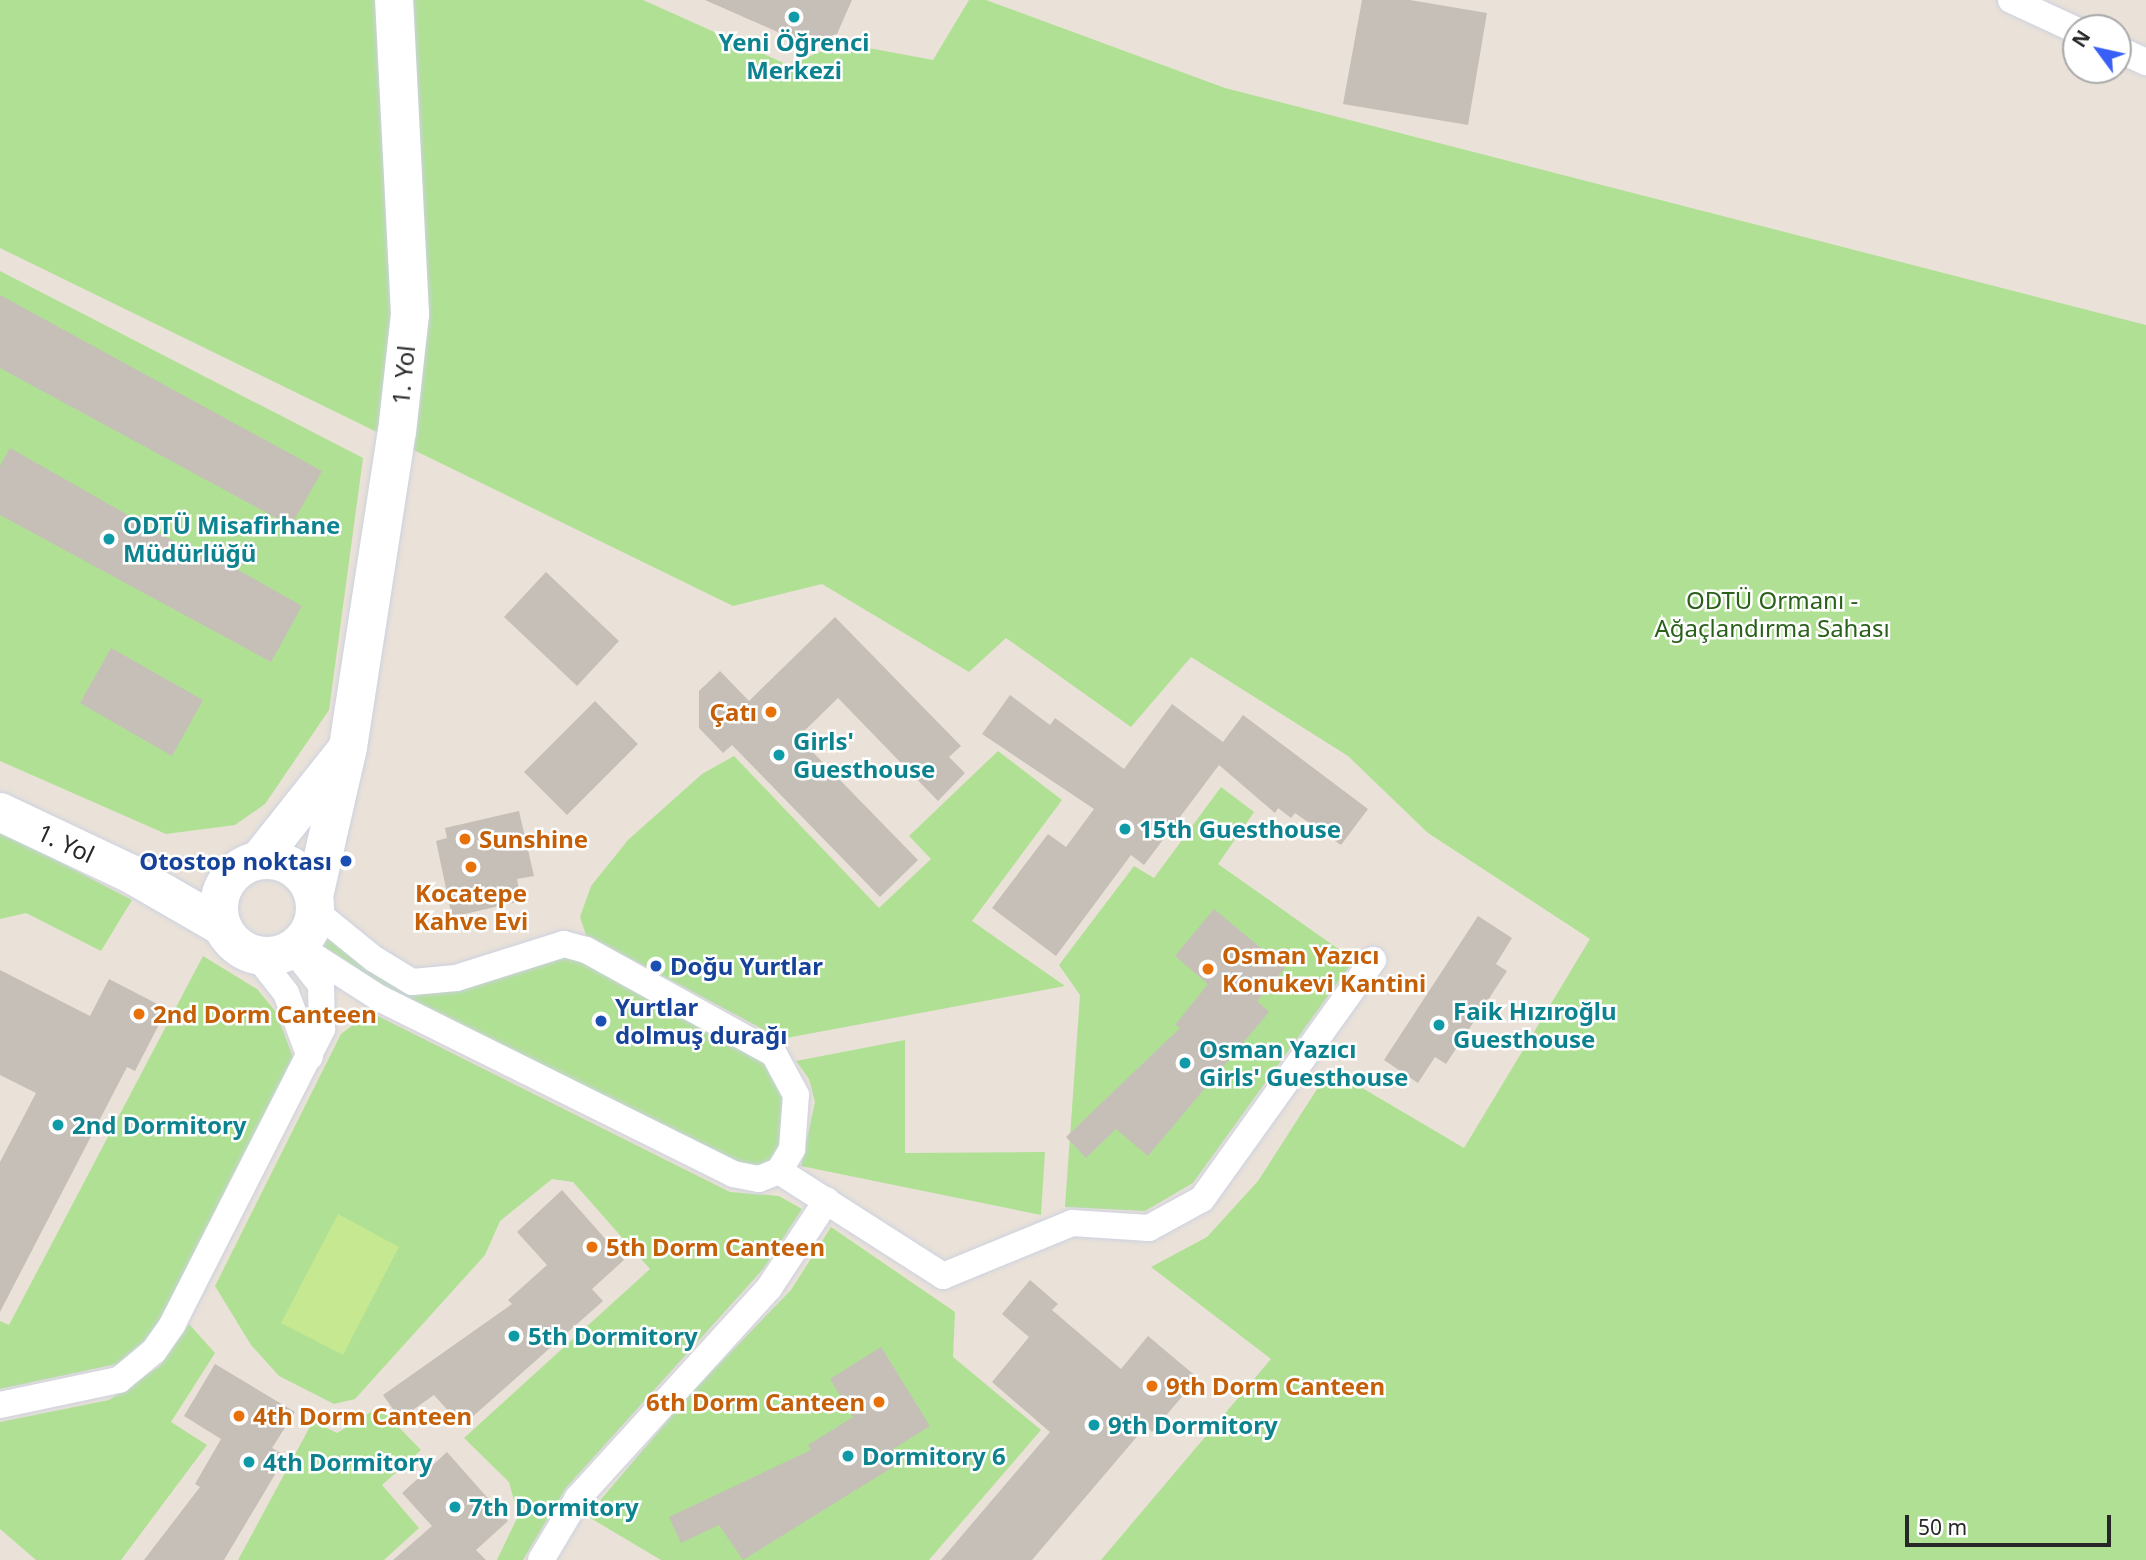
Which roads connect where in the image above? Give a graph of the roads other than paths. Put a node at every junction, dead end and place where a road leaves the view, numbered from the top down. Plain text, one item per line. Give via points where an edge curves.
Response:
1 (394, 0) edge
2 (2011, 0) edge
3 (2062, 24) edge
4 (348, 747) junction
5 (0, 811) edge
6 (244, 869) junction
7 (131, 874) junction
8 (314, 904) junction
9 (221, 926) junction
10 (282, 950) junction
11 (1373, 960) dead end
12 (310, 1058) junction
13 (779, 1171) junction
14 (827, 1200) junction
15 (0, 1405) edge
16 (541, 1560) edge

1 - 4 street, 1. Yol via 410,314 397,432
2 - 3 street
4 - 6 street
4 - 8 street, 1. Yol
5 - 7 street, 1. Yol
6 - 7 street
6 - 8 street via 274,860 300,872
6 - 9 street via 218,910
7 - 9 street, 1. Yol
8 - 10 street
8 - 13 street via 412,982 456,978 564,944 586,950 774,1054 796,1095 792,1149
9 - 10 street via 242,950
10 - 12 street via 286,993
10 - 12 street via 321,985 322,1028
10 - 13 street via 644,1134 733,1174 759,1179
11 - 14 street via 1202,1199 1149,1228 1072,1223 943,1276
12 - 15 street via 191,1292 154,1351 119,1380
13 - 14 street
14 - 16 street via 769,1288 578,1498

